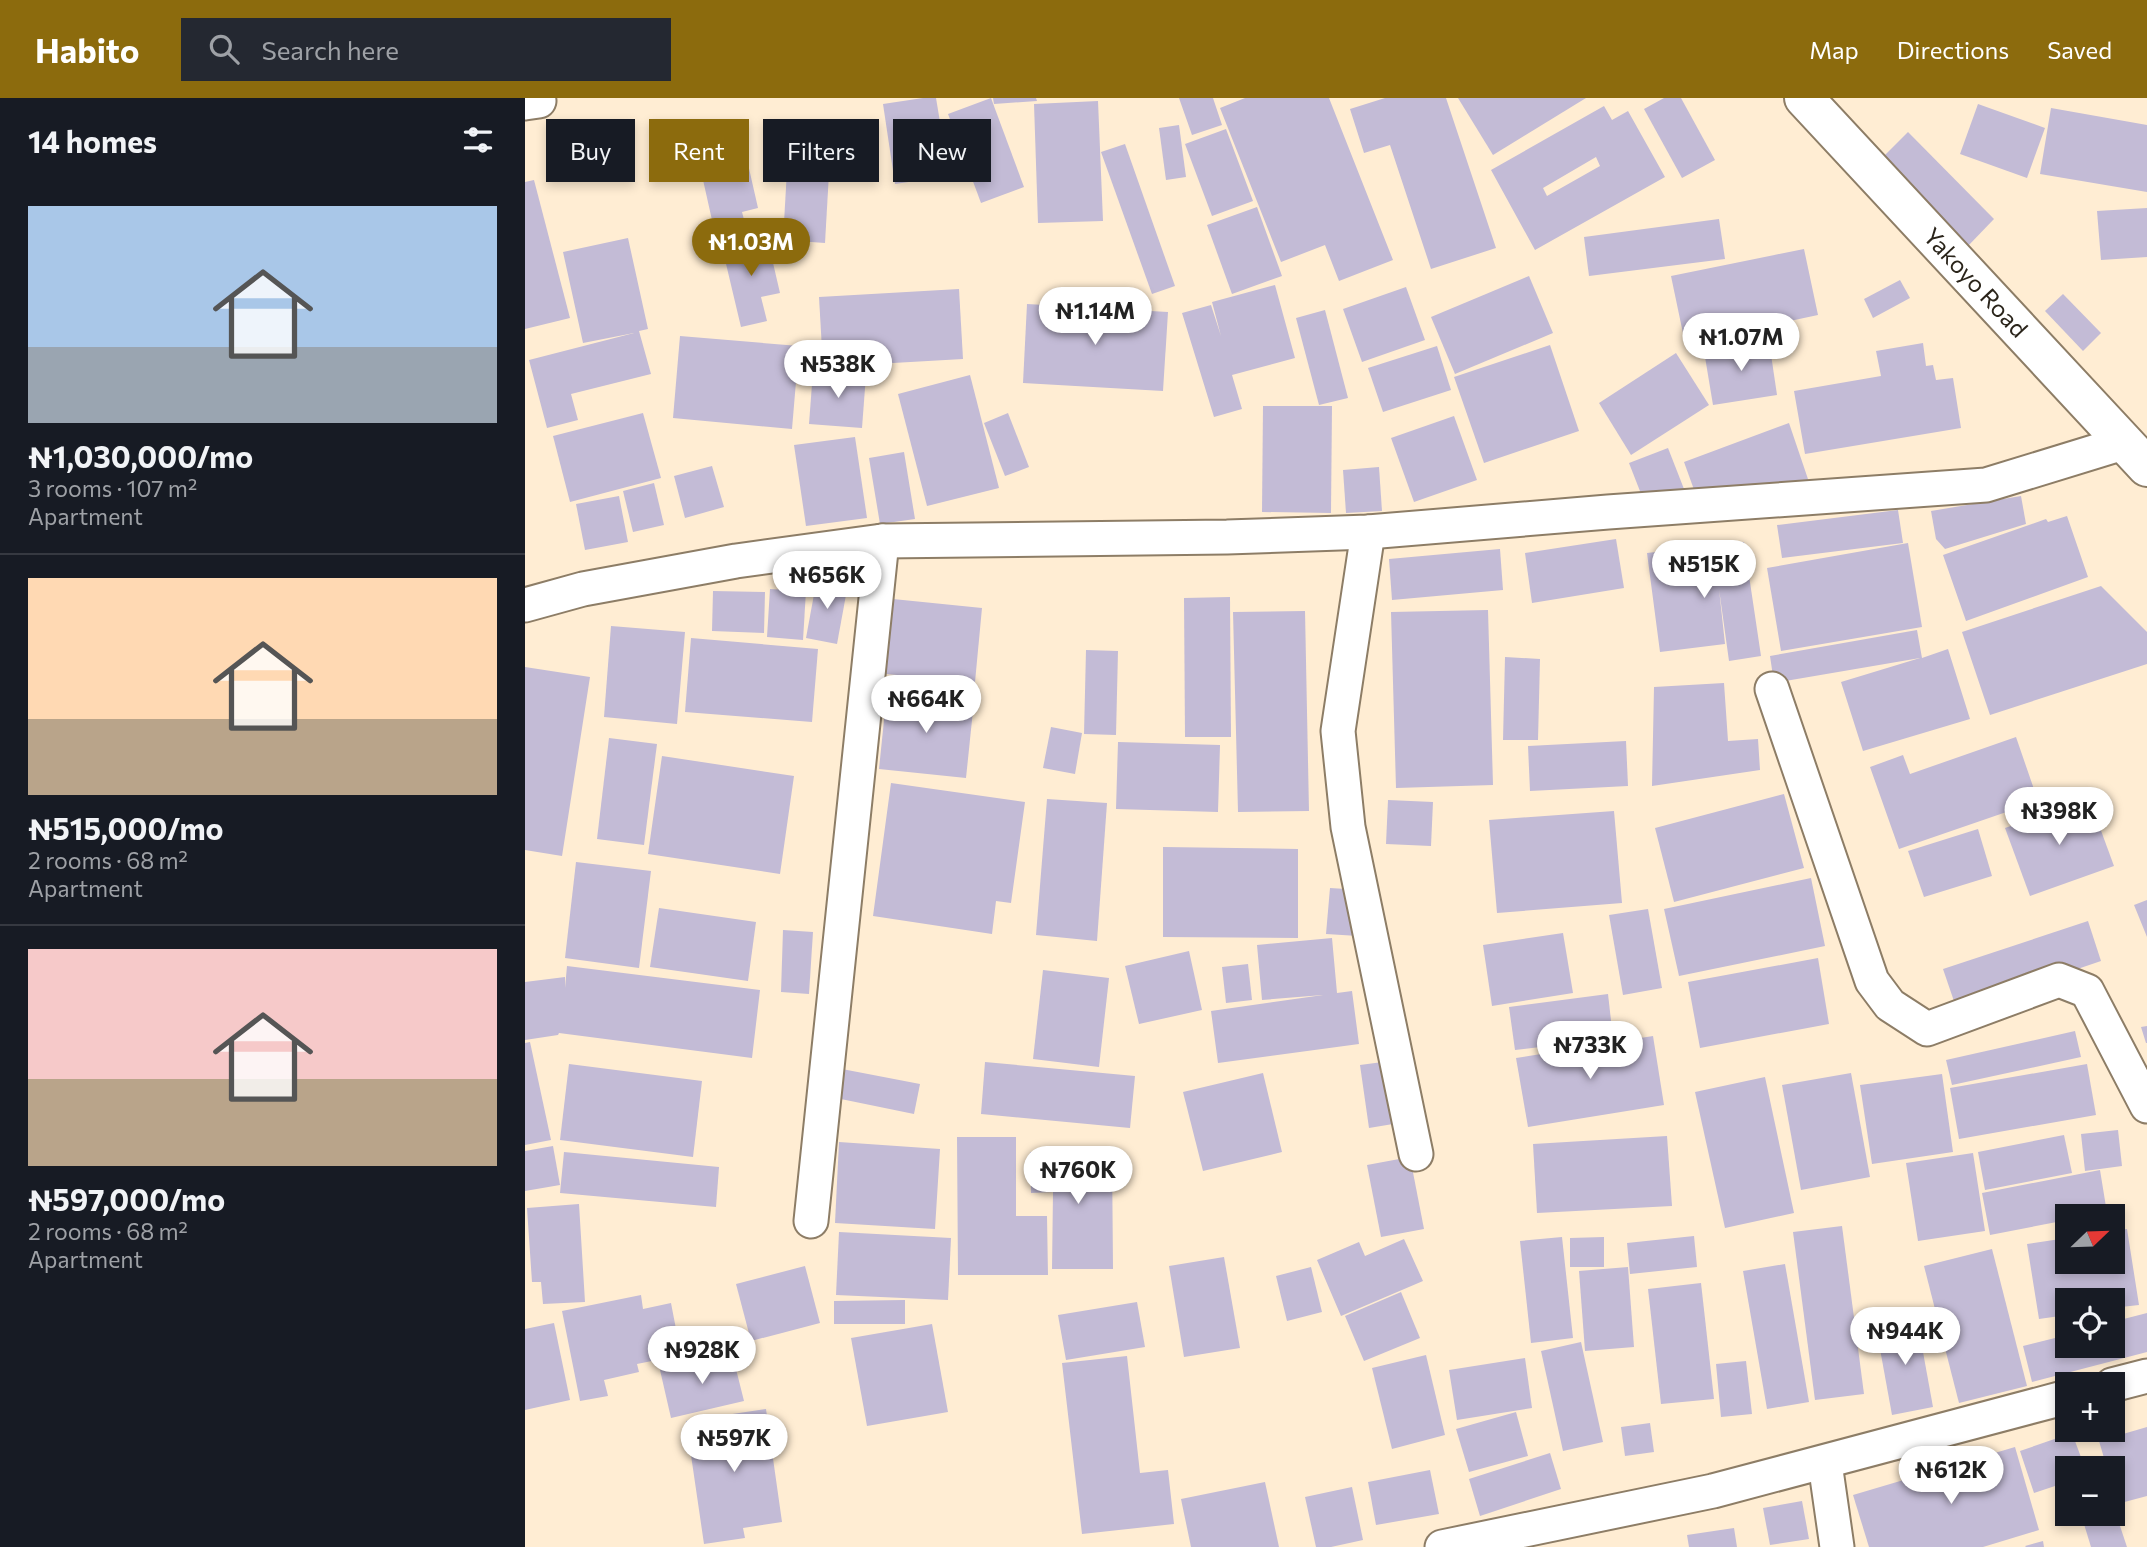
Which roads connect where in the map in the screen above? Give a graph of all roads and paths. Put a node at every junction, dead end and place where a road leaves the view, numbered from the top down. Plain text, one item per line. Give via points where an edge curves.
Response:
1 (1804, 98) edge
2 (2135, 455) edge
3 (1368, 532) junction
4 (882, 541) junction
5 (525, 605) edge
6 (1772, 689) dead end
7 (2147, 1106) edge
8 (1416, 1154) dead end
9 (811, 1221) dead end
10 (2147, 1376) edge
11 (2125, 1382) edge
12 (2055, 1400) edge
13 (1825, 1462) junction
14 (1441, 1547) edge
15 (1837, 1547) edge

1 - 2 main road, Yakoyo Road
2 - 3 street via 1986,485
3 - 4 street
3 - 8 street via 1338,731 1348,827
4 - 5 street via 583,589
4 - 9 street
6 - 7 street via 1872,981 1890,1005 1927,1029 2059,980 2087,991
10 - 11 street
12 - 13 street
13 - 14 street via 1713,1491
13 - 15 street

